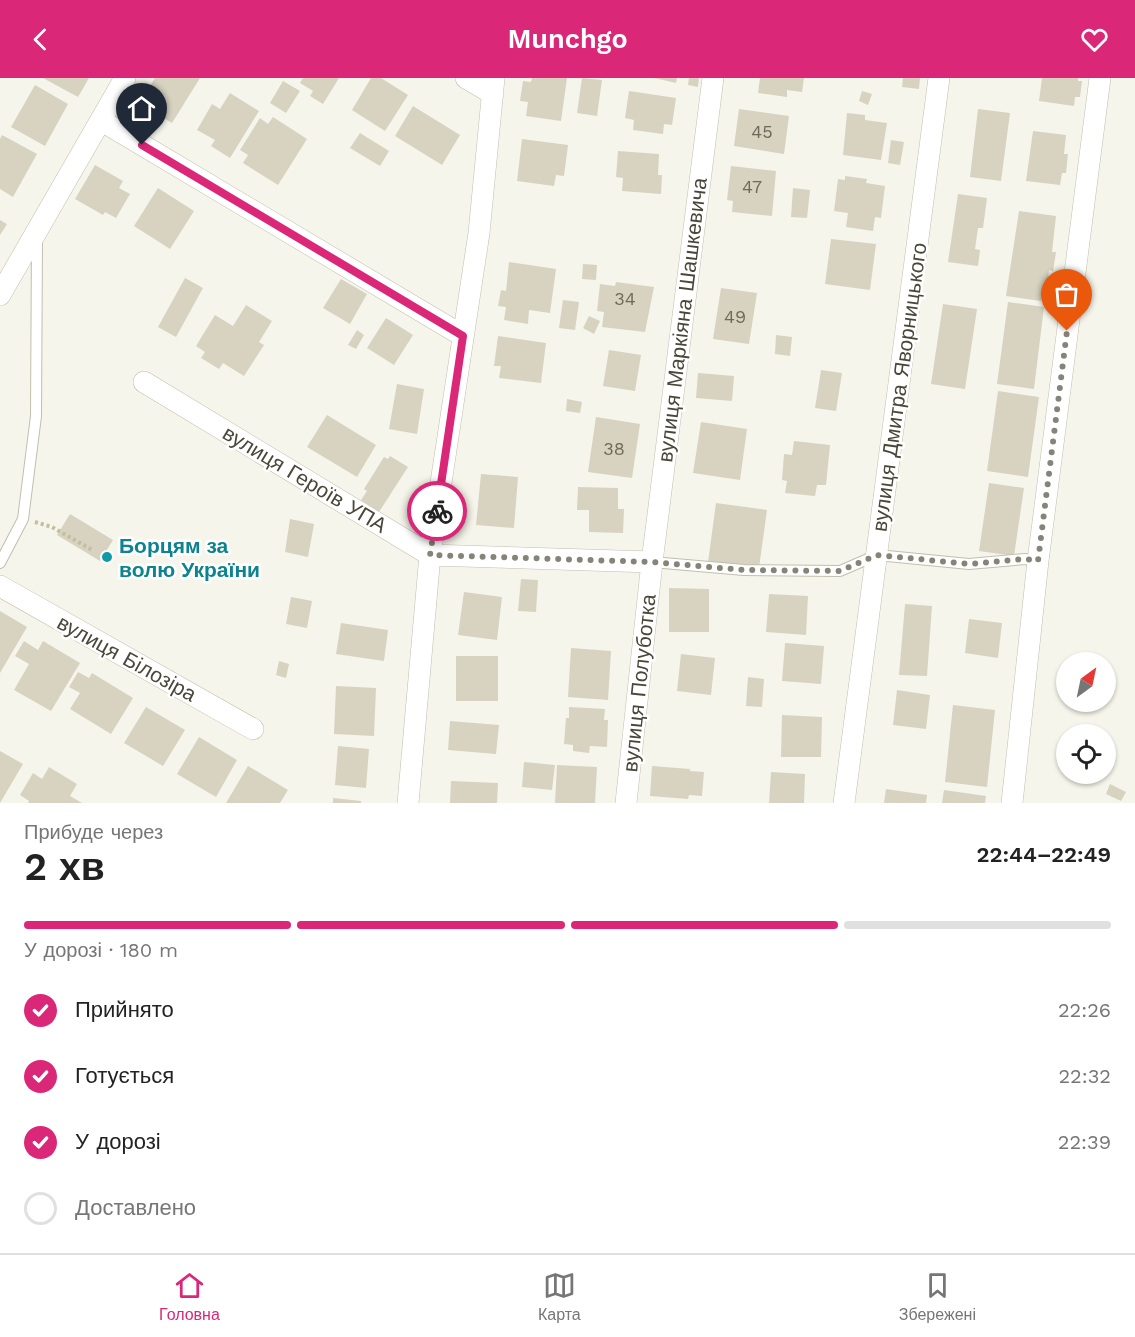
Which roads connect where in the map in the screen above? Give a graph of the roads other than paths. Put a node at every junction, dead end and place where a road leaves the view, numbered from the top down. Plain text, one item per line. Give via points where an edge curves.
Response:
1 (125, 78) edge
2 (466, 78) edge
3 (713, 78) edge
4 (939, 78) edge
5 (1100, 78) edge
6 (494, 86) edge
7 (102, 121) junction
8 (37, 232) junction
9 (0, 295) edge
10 (463, 336) junction
11 (144, 382) dead end
12 (430, 555) junction
13 (877, 555) junction
14 (1038, 561) junction
15 (652, 562) junction
16 (0, 563) edge
17 (0, 586) edge
18 (253, 729) dead end
19 (408, 803) edge
20 (626, 803) edge
21 (844, 803) edge
22 (1012, 803) edge

1 - 7 street
2 - 6 street
3 - 15 street, вулиця Маркіяна Шашкевича
4 - 13 street, вулиця Дмитра Яворницького
5 - 14 street
6 - 10 street via 479,233
7 - 8 street
7 - 10 street
8 - 9 street
8 - 16 lane via 36,416 23,519
10 - 12 street
11 - 12 street, вулиця Героїв УПА
12 - 15 street, вулиця Героїв УПА
12 - 19 street
13 - 14 lane via 969,564
13 - 15 lane via 840,571 744,570
13 - 21 street, вулиця Дмитра Яворницького
14 - 22 street
15 - 20 street, вулиця Полуботка
17 - 18 street, вулиця Білозіра

